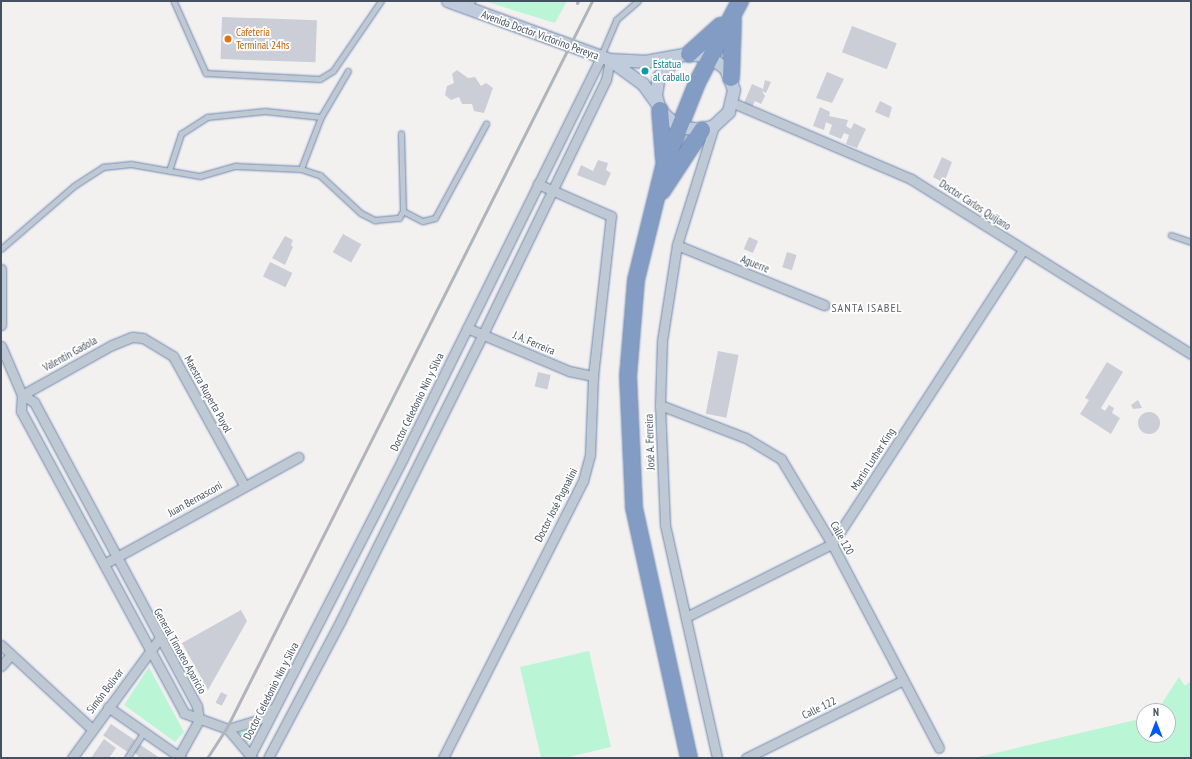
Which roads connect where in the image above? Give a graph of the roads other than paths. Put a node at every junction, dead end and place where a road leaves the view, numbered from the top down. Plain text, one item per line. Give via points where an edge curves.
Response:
1 (174, 1) edge
2 (382, 1) edge
3 (448, 1) edge
4 (638, 1) edge
5 (471, 5) edge
6 (737, 6) edge
7 (683, 56) junction
8 (710, 57) junction
9 (605, 59) junction
10 (348, 71) dead end
11 (731, 78) junction
12 (733, 103) junction
13 (659, 107) junction
14 (321, 117) junction
15 (486, 124) dead end
16 (678, 128) junction
17 (708, 128) junction
18 (402, 134) dead end
19 (664, 166) junction
20 (301, 169) junction
21 (169, 170) junction
22 (538, 184) junction
23 (553, 191) junction
24 (653, 206) junction
25 (403, 211) junction
26 (1171, 235) dead end
27 (1191, 242) edge
28 (677, 245) junction
29 (1, 249) edge
30 (1022, 250) junction
31 (1, 270) edge
32 (824, 305) dead end
33 (1, 326) edge
34 (467, 328) junction
35 (483, 334) junction
36 (132, 337) joint
37 (1, 346) edge
38 (1191, 354) edge
39 (593, 376) junction
40 (22, 395) junction
41 (660, 405) junction
42 (299, 457) dead end
43 (403, 458) junction
44 (418, 465) junction
45 (244, 485) junction
46 (832, 544) junction
47 (116, 557) junction
48 (104, 564) junction
49 (326, 612) junction
50 (686, 617) junction
51 (341, 620) junction
52 (159, 639) junction
53 (1, 646) edge
54 (150, 651) junction
55 (11, 655) junction
56 (1, 666) edge
57 (903, 680) junction
58 (108, 707) junction
59 (274, 707) junction
60 (199, 720) junction
61 (92, 729) junction
62 (228, 729) junction
63 (144, 732) junction
64 (939, 748) dead end
65 (180, 757) edge
66 (251, 757) edge
67 (72, 758) edge
68 (127, 758) edge
69 (268, 758) edge
70 (443, 758) edge
71 (689, 758) edge
72 (717, 758) edge
73 (746, 758) edge

1 - 2 lane via 206,73 320,79 333,71
3 - 5 street, Avenida Doctor Victorino Pereyra
4 - 9 lane via 616,20
5 - 9 street, Avenida Doctor Victorino Pereyra
6 - 7 highway via 710,39
6 - 8 highway
6 - 11 highway
7 - 8 street
7 - 9 street via 645,62
7 - 13 street via 659,77
8 - 11 street
8 - 16 highway
9 - 13 street via 642,84
9 - 22 street, Doctor Celedonio Nin y Silva
9 - 23 street via 606,80
10 - 14 lane
11 - 12 street
12 - 17 street
12 - 30 street, Doctor Carlos Quijano via 911,179
13 - 16 street
13 - 19 highway
14 - 20 lane
14 - 21 lane via 265,111 207,117 181,134
15 - 25 lane via 435,218 423,221
16 - 17 street
16 - 19 highway
17 - 24 highway
17 - 28 street, José A. Ferreira
18 - 25 lane
19 - 24 highway
20 - 21 lane via 236,166 200,176
20 - 25 lane via 320,175 360,213 375,220 399,218
21 - 29 lane via 131,164 103,167 74,186
22 - 23 street
22 - 34 street, Doctor Celedonio Nin y Silva
23 - 35 street
23 - 39 street, Doctor José Pugnalini via 612,216
24 - 71 highway via 643,241 631,326 628,377 630,463 640,545
26 - 27 lane
28 - 32 street, Aguerre
28 - 41 street, José A. Ferreira via 662,341
30 - 38 street, Doctor Carlos Quijano
30 - 46 street, Martin Luther King
31 - 33 street
34 - 35 street, J. A. Ferreira
34 - 43 street, Doctor Celedonio Nin y Silva
35 - 39 street, J. A. Ferreira via 569,371
35 - 44 street
36 - 40 street, Valentín Gadola
36 - 45 street, Maestra Ruperta Puyol via 143,338 174,356
37 - 40 street, General Timoteo Aparicio
39 - 70 street, Doctor José Pugnalini via 587,470
40 - 47 street, General Timoteo Aparicio via 34,402
40 - 48 street, General Timoteo Aparicio via 21,411
41 - 46 street, Calle 120 via 768,449 781,459
41 - 50 street, José A. Ferreira via 665,525
42 - 45 street, Juan Bernasconi
43 - 44 street
43 - 49 street, Doctor Celedonio Nin y Silva
44 - 51 street
45 - 47 street, Juan Bernasconi
46 - 50 street
46 - 57 street, Calle 120
47 - 48 street, Juan Bernasconi
47 - 52 street, General Timoteo Aparicio
48 - 54 street, General Timoteo Aparicio
49 - 51 street
49 - 59 street, Doctor Celedonio Nin y Silva
50 - 72 street, José A. Ferreira
51 - 69 street
52 - 54 street, Simón Bolivar
52 - 60 street, General Timoteo Aparicio via 197,706
53 - 55 street
54 - 58 street, Simón Bolivar
54 - 60 street, General Timoteo Aparicio via 184,713
55 - 56 street
55 - 61 street
57 - 64 street, Calle 120
57 - 73 street, Calle 122
58 - 61 street, Simón Bolivar
58 - 63 street
59 - 62 street via 258,720
59 - 66 street, Doctor Celedonio Nin y Silva
60 - 62 street
60 - 65 street
61 - 67 street, Simón Bolivar
62 - 66 street
63 - 65 street
63 - 68 lane

